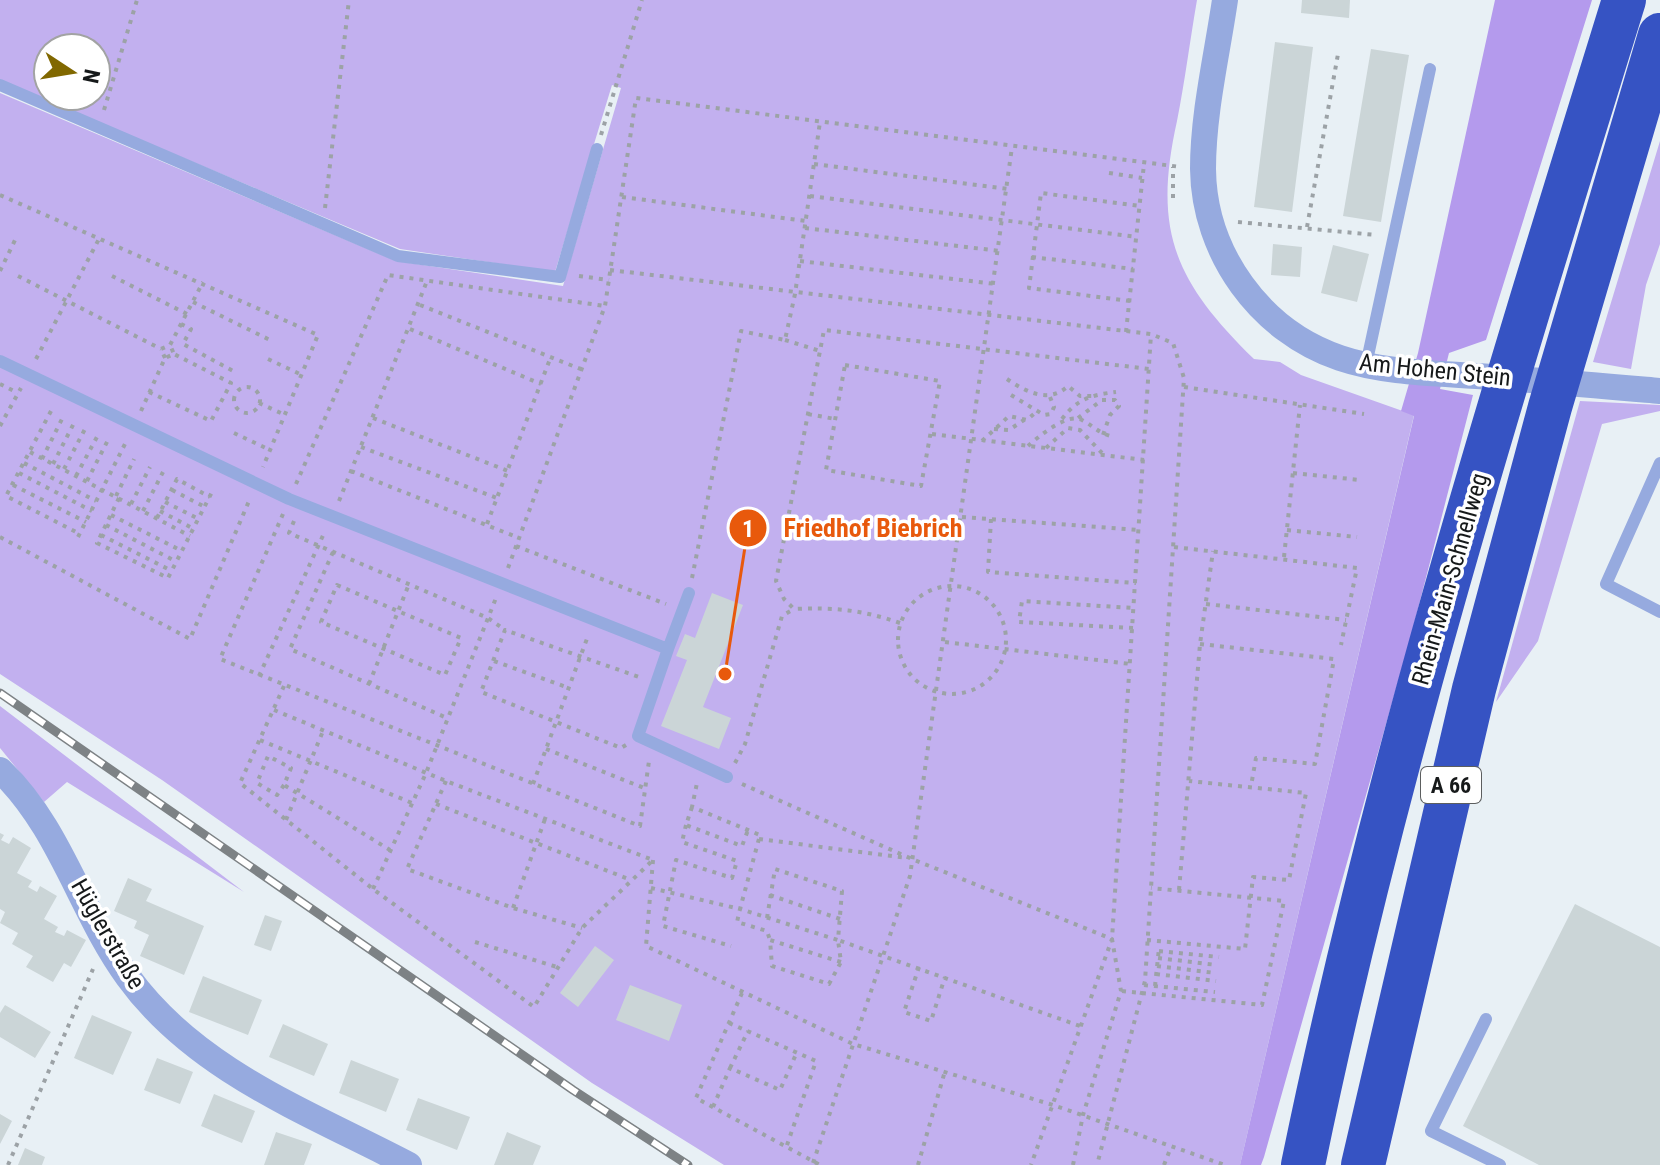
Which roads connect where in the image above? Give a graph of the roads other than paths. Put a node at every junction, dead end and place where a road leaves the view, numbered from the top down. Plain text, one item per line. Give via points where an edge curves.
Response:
1 (1225, 0) edge
2 (1624, 0) edge
3 (1660, 35) edge
4 (1430, 69) dead end
5 (0, 85) edge
6 (597, 149) road end
7 (0, 361) edge
8 (1366, 365) junction
9 (1660, 391) edge
10 (1660, 463) edge
11 (689, 593) road end
12 (1660, 612) edge
13 (668, 649) junction
14 (0, 770) edge
15 (727, 777) road end
16 (1486, 1019) dead end
17 (409, 1165) edge
18 (1303, 1165) edge
19 (1363, 1165) edge
20 (1500, 1165) edge

1 - 8 street, Am Hohen Stein via 1203,169 1211,224 1234,274 1269,316 1314,347
2 - 18 highway, Rhein-Main-Schnellweg / A 66 via 1422,674
3 - 19 highway, Rhein-Main-Schnellweg / A 66 via 1550,407 1474,689
4 - 8 lane
5 - 6 lane via 398,256 560,277
7 - 13 lane via 295,502
8 - 9 street, Am Hohen Stein
10 - 12 lane via 1606,584
11 - 13 lane
13 - 15 lane via 638,736
14 - 17 street, Hüglerstraße via 45,827 128,977 172,1028 232,1073
16 - 20 lane via 1431,1131

